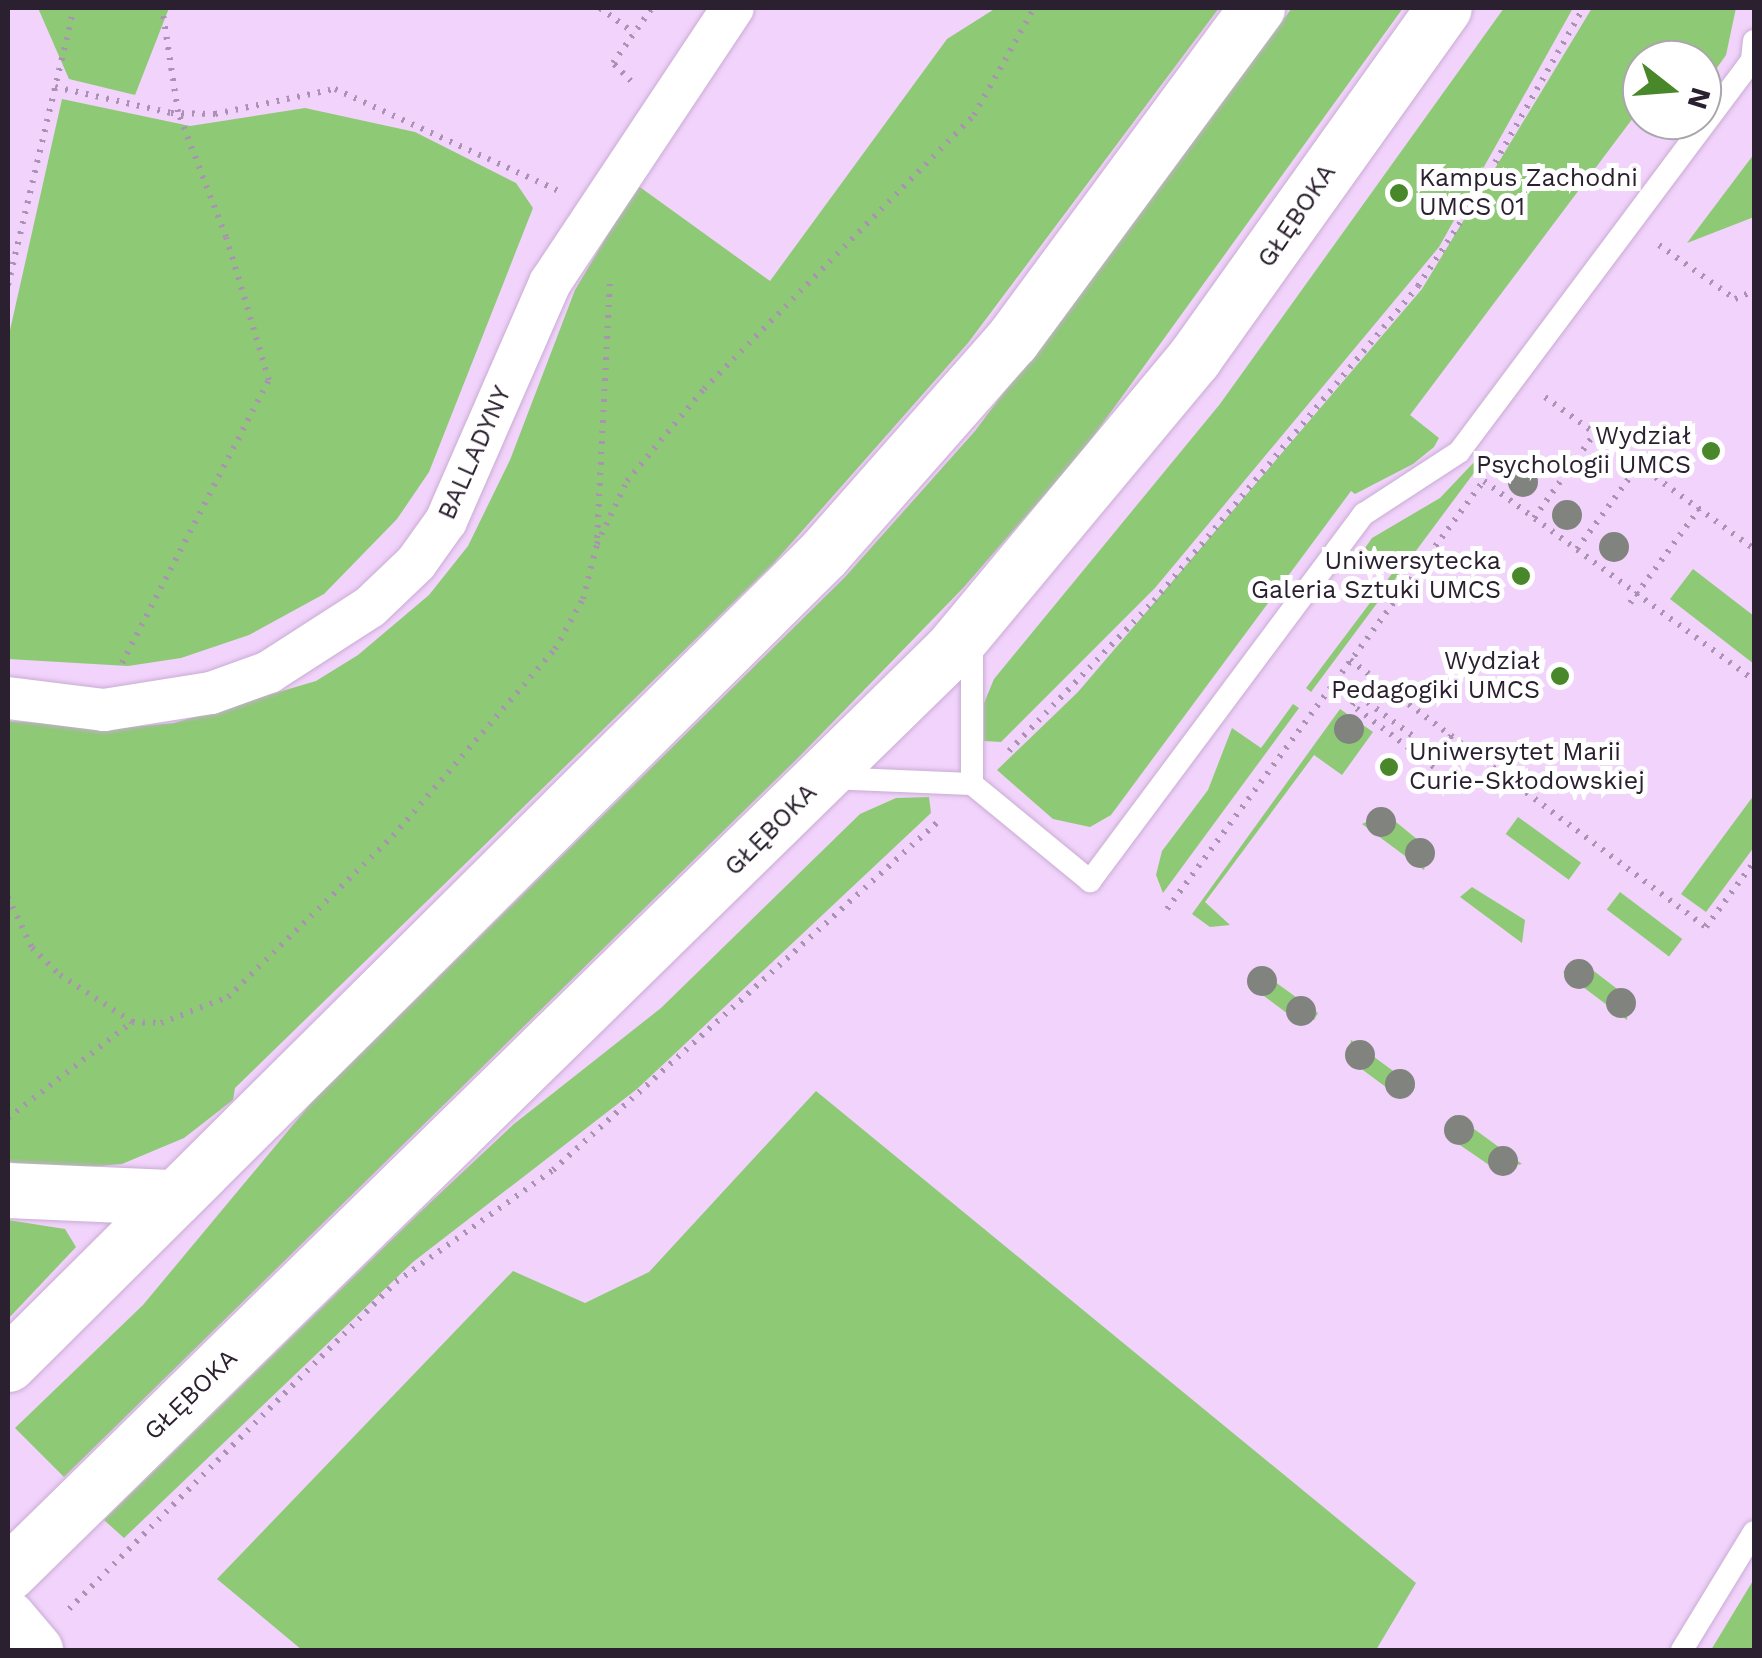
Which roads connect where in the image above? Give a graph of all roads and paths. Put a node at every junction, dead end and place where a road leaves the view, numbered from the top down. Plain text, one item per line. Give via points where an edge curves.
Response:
1 (74, 8) edge
2 (162, 8) edge
3 (600, 8) edge
4 (652, 8) edge
5 (734, 8) edge
6 (1034, 8) edge
7 (1257, 8) edge
8 (1444, 8) edge
9 (1583, 8) edge
10 (634, 33) junction
11 (1754, 41) edge
12 (55, 87) junction
13 (640, 90) dead end
14 (178, 112) junction
15 (571, 177) dead end
16 (560, 192) junction
17 (552, 208) dead end
18 (1661, 247) dead end
19 (612, 262) dead end
20 (8, 285) edge
21 (1754, 291) edge
22 (1534, 411) dead end
23 (1595, 433) junction
24 (1639, 465) junction
25 (1494, 467) dead end
26 (1484, 481) junction
27 (1699, 509) junction
28 (1534, 518) junction
29 (597, 544) junction
30 (1577, 549) junction
31 (1754, 549) edge
32 (1630, 603) dead end
33 (972, 626) junction
34 (1350, 660) junction
35 (133, 672) dead end
36 (1754, 680) edge
37 (8, 698) edge
38 (1452, 735) junction
39 (1428, 774) dead end
40 (824, 778) junction
41 (972, 784) junction
42 (1754, 862) edge
43 (8, 897) edge
44 (1166, 909) dead end
45 (132, 1022) junction
46 (8, 1118) edge
47 (8, 1190) edge
48 (169, 1197) junction
49 (8, 1364) edge
50 (1754, 1532) edge
51 (8, 1573) edge
52 (8, 1618) edge
53 (48, 1634) edge
54 (1682, 1650) edge

1 - 12 path
2 - 14 path
3 - 10 path
4 - 10 path
5 - 37 street, BALLADYNY via 550,283 446,521 382,596 325,641 211,693 104,710
6 - 29 path via 974,115 704,389 628,480
7 - 48 street via 1012,340 824,553 562,819
8 - 33 street, GŁĘBOKA via 1194,358
9 - 41 path via 1418,286 1154,602
10 - 13 path via 613,62
11 - 41 lane via 1752,60 1459,452 1364,514 1090,881
12 - 14 path
12 - 20 path
14 - 16 path via 215,114 335,89
14 - 35 path via 226,237 269,380 119,674
15 - 16 path
16 - 17 path
18 - 21 path via 1735,299
19 - 29 path
22 - 23 path via 1545,396
23 - 24 path
23 - 28 path
24 - 27 path
24 - 30 path
25 - 26 path
26 - 28 path
26 - 34 path
27 - 31 path
27 - 32 path
28 - 30 path
29 - 45 path via 583,599 555,649 393,836 228,997 161,1024
30 - 36 path
33 - 40 street, GŁĘBOKA
33 - 41 lane
34 - 38 path
34 - 44 path
38 - 39 path via 1437,754 1359,696 1352,705 1434,767
38 - 42 path via 1706,926
40 - 41 lane
40 - 51 street, GŁĘBOKA
41 - 53 path via 916,848 663,1075 553,1170 396,1282
43 - 45 path via 32,948 60,976
45 - 46 path
47 - 48 street
48 - 49 street
50 - 54 lane
52 - 53 street

